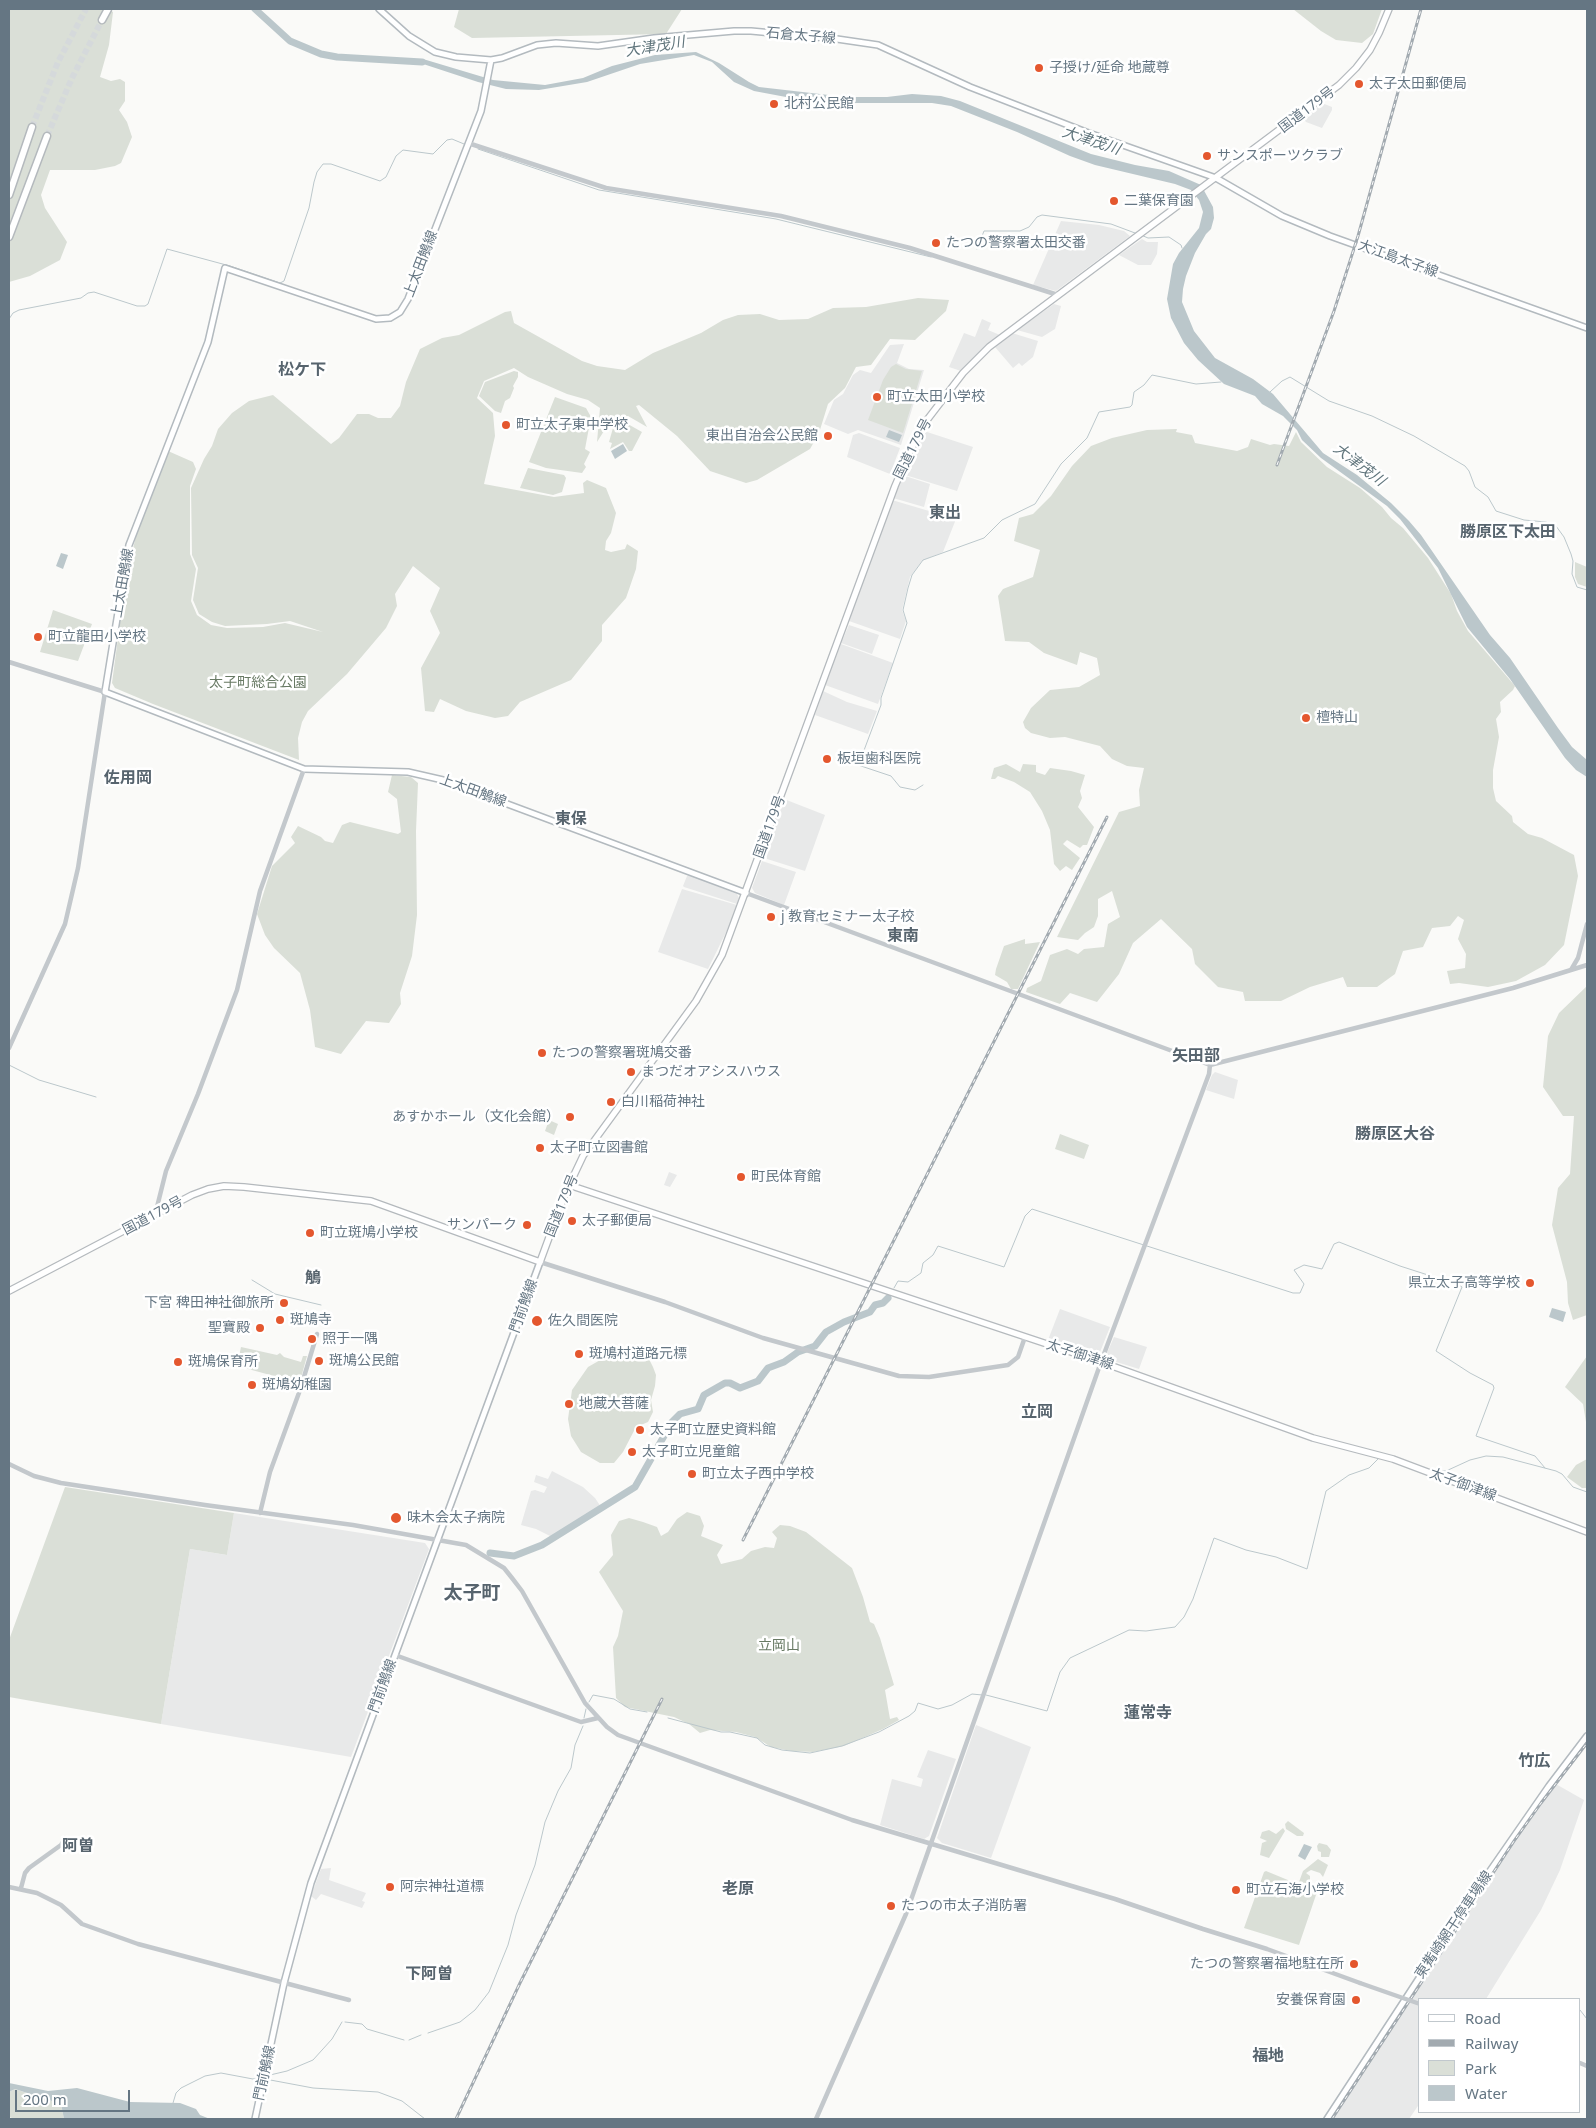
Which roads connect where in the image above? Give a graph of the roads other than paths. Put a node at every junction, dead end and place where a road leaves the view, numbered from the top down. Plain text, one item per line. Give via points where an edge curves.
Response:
1 (108, 9) edge
2 (379, 9) edge
3 (1389, 9) edge
4 (102, 20) tunnel mouth
5 (491, 60) junction
6 (32, 126) tunnel mouth
7 (48, 136) tunnel mouth
8 (468, 143) junction
9 (1216, 178) junction
10 (9, 195) edge
11 (9, 236) edge
12 (1058, 295) junction
13 (1587, 328) edge
14 (9, 662) edge
15 (105, 692) junction
16 (304, 769) junction
17 (746, 893) junction
18 (1587, 924) edge
19 (1587, 966) edge
20 (1571, 970) junction
21 (9, 1048) edge
22 (1210, 1065) junction
23 (569, 1185) junction
24 (155, 1215) junction
25 (540, 1262) junction
26 (9, 1292) edge
27 (317, 1334) dead end
28 (1025, 1338) junction
29 (1101, 1362) junction
30 (9, 1464) edge
31 (260, 1513) junction
32 (1587, 1532) edge
33 (437, 1540) junction
34 (395, 1655) junction
35 (598, 1718) junction
36 (1587, 1736) edge
37 (64, 1838) dead end
38 (931, 1845) junction
39 (9, 1887) edge
40 (21, 1888) junction
41 (284, 1983) junction
42 (349, 2000) dead end
43 (1418, 2003) edge
44 (255, 2119) edge
45 (816, 2119) edge
46 (1328, 2119) edge

1 - 4 highway
2 - 5 main road, 石倉太子線 via 409,36 435,52
3 - 9 main road, 国道179号 via 1373,44 1348,77
5 - 8 main road, 上太田鵤線 via 481,111
5 - 9 main road, 石倉太子線 via 537,45 598,46 734,31 862,42 891,50 970,87 1086,132
6 - 10 highway
7 - 11 highway
8 - 12 street via 606,188 781,216 920,250
8 - 15 main road, 上太田鵤線 via 408,298 395,316 384,319 370,317 225,268 208,342 129,545
9 - 12 main road, 国道179号
9 - 13 main road, 大江島太子線 via 1282,216
12 - 17 main road, 国道179号 via 1012,328 976,360 941,400 915,441 895,486
14 - 15 street
15 - 16 main road, 上太田鵤線
15 - 21 street via 78,868 65,924
16 - 17 main road, 上太田鵤線 via 427,775
16 - 24 street via 260,891 237,990 166,1171
17 - 22 street
17 - 23 main road, 国道179号 via 726,946 704,989 595,1139
18 - 20 street via 1578,958
19 - 20 street
20 - 22 street via 1423,1012
22 - 29 street
23 - 25 main road, 国道179号
23 - 28 main road, 太子御津線
24 - 25 main road, 国道179号 via 201,1191 224,1186 356,1199 384,1205
24 - 26 main road, 国道179号
25 - 28 street via 763,1338 899,1376 929,1377 1008,1365 1018,1358
25 - 33 main road, 門前鵤線
27 - 31 street via 270,1472
28 - 29 main road, 太子御津線
29 - 32 main road, 太子御津線 via 1304,1435 1394,1459
29 - 38 street
30 - 31 street via 48,1480
31 - 33 street
33 - 34 main road, 門前鵤線
33 - 35 street via 466,1545 504,1568 522,1591 575,1687
34 - 35 street via 581,1722
34 - 41 main road, 門前鵤線 via 311,1883
35 - 38 street via 618,1734 636,1742
36 - 46 main road, 東觜崎網干停車場線 via 1474,1894
37 - 40 street via 61,1845 29,1868
38 - 43 street, bridge via 1115,1898
38 - 45 street via 906,1914
39 - 40 street
40 - 41 street via 51,1899 91,1928 138,1944
41 - 42 street
41 - 44 main road, 門前鵤線

